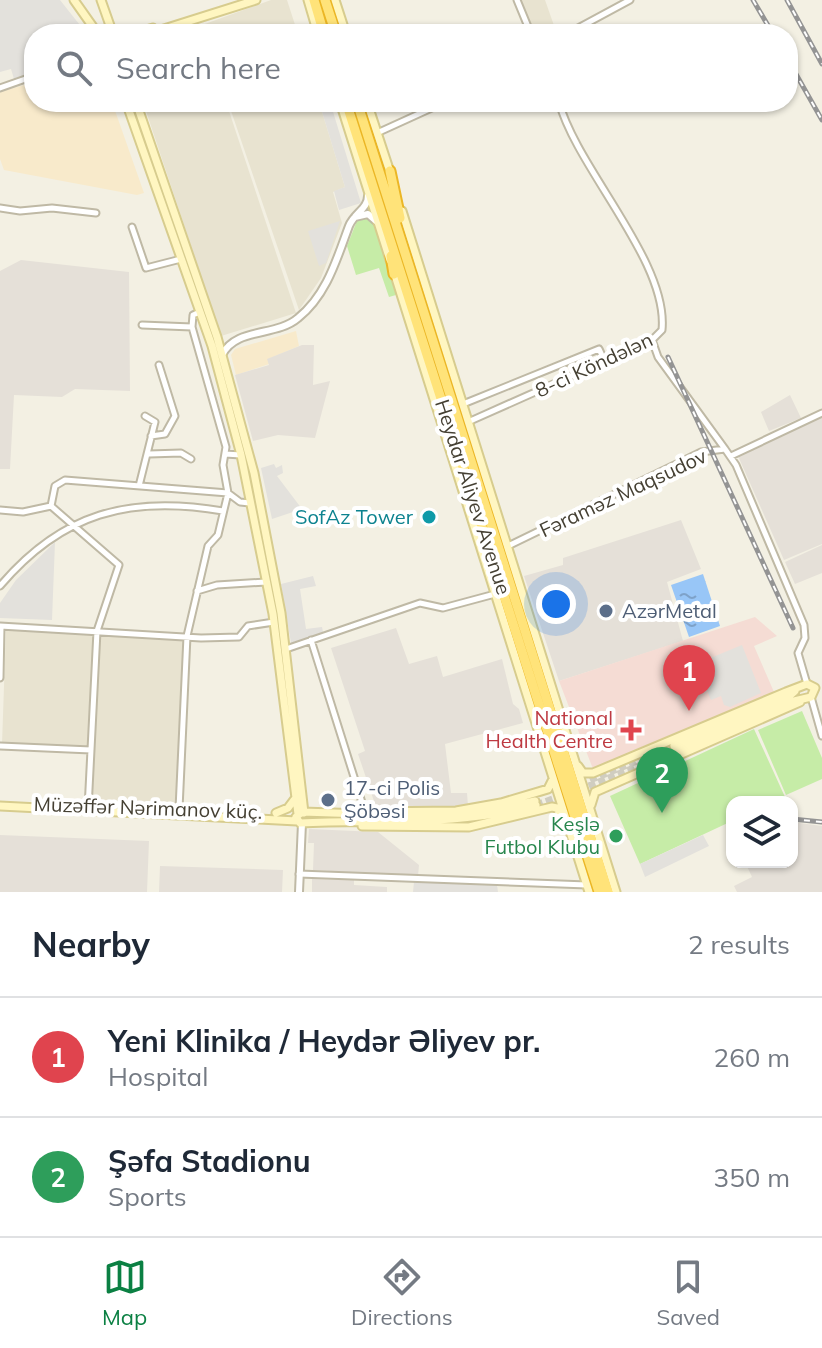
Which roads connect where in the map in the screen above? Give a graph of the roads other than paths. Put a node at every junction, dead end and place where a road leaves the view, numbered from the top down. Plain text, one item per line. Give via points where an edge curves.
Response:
1 (74, 0) edge
2 (101, 0) edge
3 (240, 0) edge
4 (256, 0) edge
5 (308, 0) edge
6 (314, 0) edge
7 (325, 0) edge
8 (335, 0) edge
9 (517, 0) edge
10 (630, 0) edge
11 (91, 24) edge
12 (110, 24) edge
13 (164, 24) edge
14 (180, 24) edge
15 (317, 24) edge
16 (319, 24) edge
17 (333, 24) edge
18 (343, 24) edge
19 (527, 24) edge
20 (586, 24) edge
21 (24, 80) edge
22 (0, 88) edge
23 (130, 112) edge
24 (139, 112) edge
25 (346, 112) edge
26 (346, 112) edge
27 (360, 112) edge
28 (370, 112) edge
29 (423, 112) edge
30 (563, 112) edge
31 (377, 133) junction
32 (390, 171) junction
33 (368, 189) junction
34 (0, 208) edge
35 (96, 213) dead end
36 (352, 219) junction
37 (382, 221) junction
38 (132, 227) dead end
39 (180, 241) junction
40 (182, 259) junction
41 (409, 264) junction
42 (394, 274) joint
43 (200, 312) junction
44 (142, 325) dead end
45 (192, 327) junction
46 (217, 337) junction
47 (652, 340) junction
48 (232, 341) junction
49 (222, 355) junction
50 (605, 362) junction
51 (159, 365) dead end
52 (228, 388) junction
53 (462, 405) junction
54 (822, 413) edge
55 (145, 416) dead end
56 (468, 422) junction
57 (151, 436) junction
58 (725, 449) junction
59 (149, 454) junction
60 (225, 454) junction
61 (241, 455) junction
62 (731, 456) junction
63 (191, 459) dead end
64 (139, 486) junction
65 (228, 493) junction
66 (252, 503) junction
67 (51, 506) junction
68 (0, 510) edge
69 (223, 511) junction
70 (73, 523) junction
71 (507, 547) junction
72 (268, 582) junction
73 (0, 586) edge
74 (196, 591) junction
75 (496, 594) junction
76 (274, 622) junction
77 (1, 626) edge
78 (97, 631) junction
79 (187, 636) junction
80 (311, 640) junction
81 (286, 649) junction
82 (0, 678) edge
83 (803, 686) junction
84 (807, 699) junction
85 (289, 701) junction
86 (822, 736) edge
87 (662, 745) junction
88 (0, 746) edge
89 (91, 750) junction
90 (574, 761) junction
91 (666, 762) junction
92 (551, 771) junction
93 (593, 773) junction
94 (601, 789) junction
95 (294, 800) junction
96 (536, 802) junction
97 (0, 804) edge
98 (88, 807) junction
99 (179, 809) junction
100 (365, 812) junction
101 (276, 813) junction
102 (591, 816) junction
103 (301, 818) junction
104 (344, 819) junction
105 (299, 874) junction
106 (583, 875) junction
107 (588, 889) edge
108 (299, 892) edge
109 (599, 892) edge
110 (608, 892) edge
111 (616, 892) edge

1 - 11 main road
2 - 12 main road
3 - 13 main road
4 - 14 main road
5 - 15 main road
6 - 16 highway
7 - 17 highway
8 - 18 main road
9 - 19 street
10 - 20 street
21 - 22 street
23 - 39 main road
24 - 39 main road
25 - 33 main road
26 - 37 highway, Heydar Aliyev Avenue
27 - 41 highway, Heydar Aliyev Avenue
28 - 31 main road
29 - 31 street
30 - 47 street, 8-ci Köndələn via 657,293 662,330
31 - 32 main road
32 - 41 highway
32 - 53 main road
33 - 36 street via 368,203
33 - 37 main road
34 - 35 street
36 - 37 street via 368,214
36 - 48 street via 325,285 300,317
37 - 42 highway
37 - 109 highway, Heydar Aliyev Avenue
38 - 40 street via 146,268
39 - 40 main road
39 - 46 main road
40 - 43 main road
41 - 110 highway, Heydar Aliyev Avenue
42 - 75 main road
43 - 45 street via 193,315
43 - 52 main road
44 - 45 street
45 - 60 street
46 - 48 street
46 - 49 main road
47 - 50 street, 8-ci Köndələn
47 - 58 street via 658,357
48 - 49 street
49 - 52 main road
50 - 53 street via 599,349
50 - 56 street, 8-ci Köndələn
51 - 57 street via 175,416 165,434
52 - 61 main road
52 - 81 main road via 266,530
53 - 56 main road
54 - 62 street
55 - 57 street via 155,421
56 - 71 main road
57 - 59 street
58 - 62 street, Fəraməz Maqsudov
58 - 71 street, Fəraməz Maqsudov via 701,452
59 - 63 street via 181,453
59 - 64 street
60 - 61 street
60 - 65 street
61 - 66 main road
62 - 83 street, Fəraməz Maqsudov via 804,625 798,653
64 - 65 street
64 - 67 street via 59,481
65 - 66 street
65 - 69 street
66 - 72 main road
67 - 68 street
67 - 70 street
69 - 70 street via 161,506
69 - 74 street
70 - 73 street via 27,555
70 - 78 street via 119,565
71 - 90 main road
72 - 74 street
72 - 76 main road
74 - 79 street
75 - 80 street via 443,608 420,603
75 - 92 main road
76 - 79 street via 248,626 239,637
76 - 85 main road
77 - 78 street
77 - 82 street
78 - 79 street
78 - 89 street
79 - 99 street
80 - 81 street
80 - 100 street
81 - 85 main road
83 - 84 main road
83 - 84 main road via 675,749
83 - 87 main road
84 - 86 street
84 - 91 main road
85 - 95 main road
85 - 103 main road
87 - 91 main road via 670,753
87 - 93 main road
88 - 89 street
89 - 98 street
90 - 93 main road via 583,773
90 - 102 main road
91 - 94 main road
92 - 96 main road via 551,787
92 - 106 main road
93 - 94 main road via 592,785
94 - 102 main road via 591,795
95 - 101 main road
95 - 103 main road
96 - 100 main road via 456,811
96 - 104 main road via 456,817
96 - 106 main road via 558,810
97 - 98 main road
98 - 99 main road, Müzəffər Nərimanov küç.
98 - 103 main road
99 - 101 main road, Müzəffər Nərimanov küç.
100 - 104 main road
101 - 103 main road, Müzəffər Nərimanov küç.
102 - 111 main road
103 - 104 main road
103 - 105 street
105 - 107 street
105 - 108 street
106 - 107 main road

